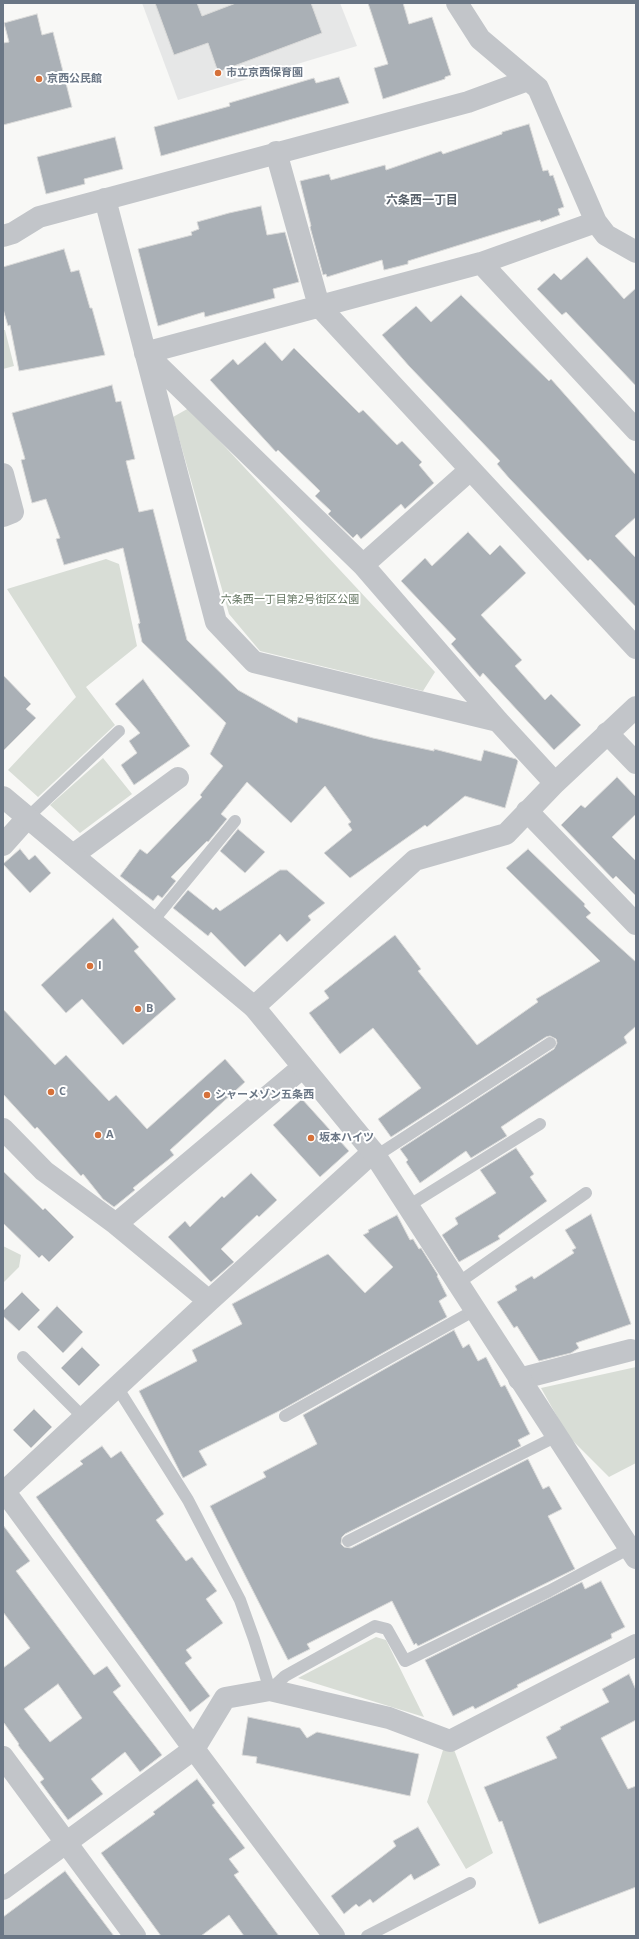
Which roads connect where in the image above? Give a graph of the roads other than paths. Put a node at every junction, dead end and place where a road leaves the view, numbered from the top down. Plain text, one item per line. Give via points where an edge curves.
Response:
1 (457, 3) edge
2 (528, 80) junction
3 (276, 152) junction
4 (104, 199) junction
5 (596, 222) junction
6 (3, 236) edge
7 (636, 252) edge
8 (481, 263) junction
9 (319, 306) junction
10 (145, 353) junction
11 (636, 430) edge
12 (470, 470) junction
13 (3, 474) edge
14 (3, 516) edge
15 (363, 565) junction
16 (636, 648) edge
17 (636, 707) edge
18 (498, 721) junction
19 (119, 731) dead end
20 (607, 733) junction
21 (636, 763) edge
22 (178, 778) dead end
23 (555, 783) junction
24 (3, 797) edge
25 (527, 811) junction
26 (28, 817) junction
27 (235, 821) dead end
28 (3, 845) edge
29 (73, 855) junction
30 (152, 922) junction
31 (636, 924) edge
32 (254, 1007) junction
33 (550, 1043) dead end
34 (303, 1067) junction
35 (540, 1124) dead end
36 (3, 1129) edge
37 (375, 1154) junction
38 (586, 1193) dead end
39 (408, 1206) junction
40 (116, 1224) junction
41 (458, 1284) junction
42 (208, 1301) junction
43 (475, 1310) junction
44 (631, 1350) dead end
45 (23, 1357) dead end
46 (519, 1379) junction
47 (117, 1387) junction
48 (285, 1416) dead end
49 (84, 1418) junction
50 (556, 1436) junction
51 (4, 1493) edge
52 (348, 1541) dead end
53 (633, 1553) edge
54 (636, 1645) edge
55 (270, 1690) junction
56 (194, 1749) junction
57 (3, 1757) edge
58 (67, 1844) junction
59 (470, 1883) dead end
60 (3, 1890) edge
61 (135, 1936) edge
62 (334, 1936) edge
63 (366, 1936) edge

1 - 2 street via 480,39
2 - 3 street via 468,102
2 - 5 street via 538,88
3 - 4 street
3 - 9 street
4 - 6 street via 39,217 13,233
4 - 10 street
5 - 7 street via 606,235
5 - 8 street
8 - 9 street
8 - 11 street
9 - 10 street
9 - 12 street
10 - 15 street
10 - 18 street via 216,622 254,662
12 - 15 street
12 - 16 street
13 - 14 street via 13,512
15 - 18 street
17 - 20 street
18 - 23 street
19 - 26 lane
20 - 21 street
20 - 23 street
22 - 29 street
23 - 25 street
24 - 26 street
25 - 31 street
25 - 32 street via 506,834 415,860
26 - 28 street
26 - 29 street
27 - 30 lane
29 - 30 street
30 - 32 street
32 - 34 street
33 - 37 lane
34 - 37 street
34 - 40 street
35 - 39 lane
36 - 40 street via 44,1171
37 - 39 street
37 - 42 street
38 - 41 lane
39 - 41 street
40 - 42 street
41 - 43 street
42 - 47 street
43 - 46 street
43 - 48 lane
44 - 46 street
45 - 49 lane
46 - 50 street
47 - 49 street
47 - 55 lane via 188,1500 240,1600
49 - 51 street
50 - 52 lane
50 - 53 street
51 - 56 street
53 - 55 lane via 405,1661 387,1629 375,1626 285,1676
54 - 55 street via 450,1742 389,1718
55 - 56 street via 225,1698
56 - 58 street
56 - 62 street
57 - 58 street
58 - 60 street
58 - 61 street
59 - 63 lane

